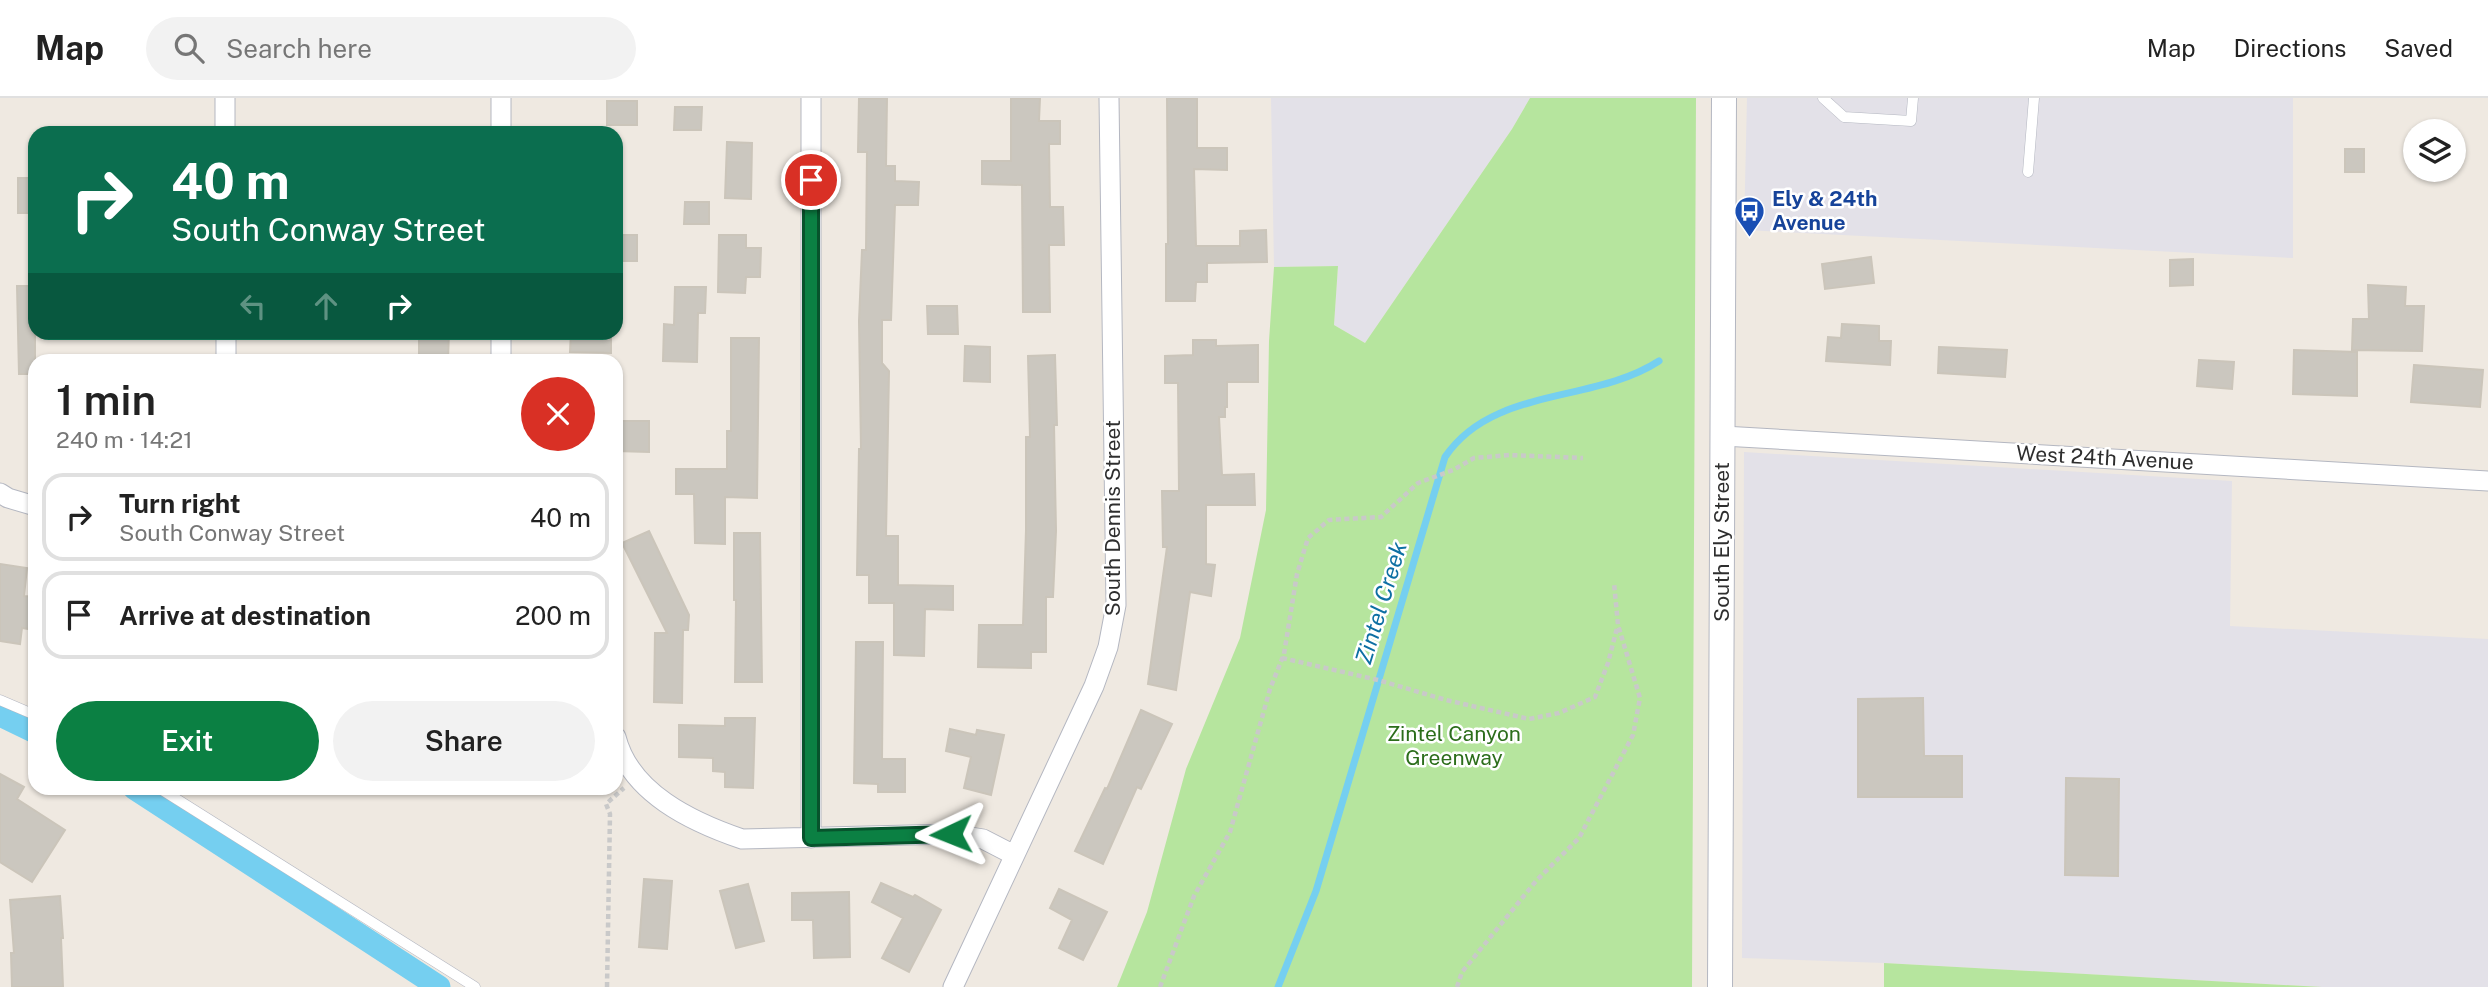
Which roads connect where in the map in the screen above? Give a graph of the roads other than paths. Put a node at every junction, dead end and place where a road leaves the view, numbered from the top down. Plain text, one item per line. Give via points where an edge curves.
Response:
1 (225, 98) edge
2 (501, 98) edge
3 (811, 98) edge
4 (1109, 98) edge
5 (1724, 98) edge
6 (1823, 98) edge
7 (1913, 98) edge
8 (2034, 98) edge
9 (225, 126) edge
10 (501, 126) edge
11 (2028, 172) dead end
12 (1723, 436) junction
13 (2488, 481) edge
14 (0, 493) edge
15 (28, 504) edge
16 (0, 700) edge
17 (28, 712) edge
18 (623, 756) edge
19 (170, 795) edge
20 (811, 838) junction
21 (1014, 855) junction
22 (475, 987) edge
23 (953, 987) edge
24 (1720, 987) edge

1 - 9 street
2 - 10 street
3 - 20 street
4 - 21 street, South Dennis Street via 1116,605 1094,686
5 - 12 street, South Ely Street
6 - 7 lane via 1844,117 1911,121
8 - 11 lane
12 - 13 street, West 24th Avenue
12 - 24 street, South Ely Street
14 - 15 street
16 - 17 lane
18 - 20 street via 656,797 714,830 742,839
19 - 22 lane
20 - 21 street via 951,834 983,839
21 - 23 street, South Dennis Street

